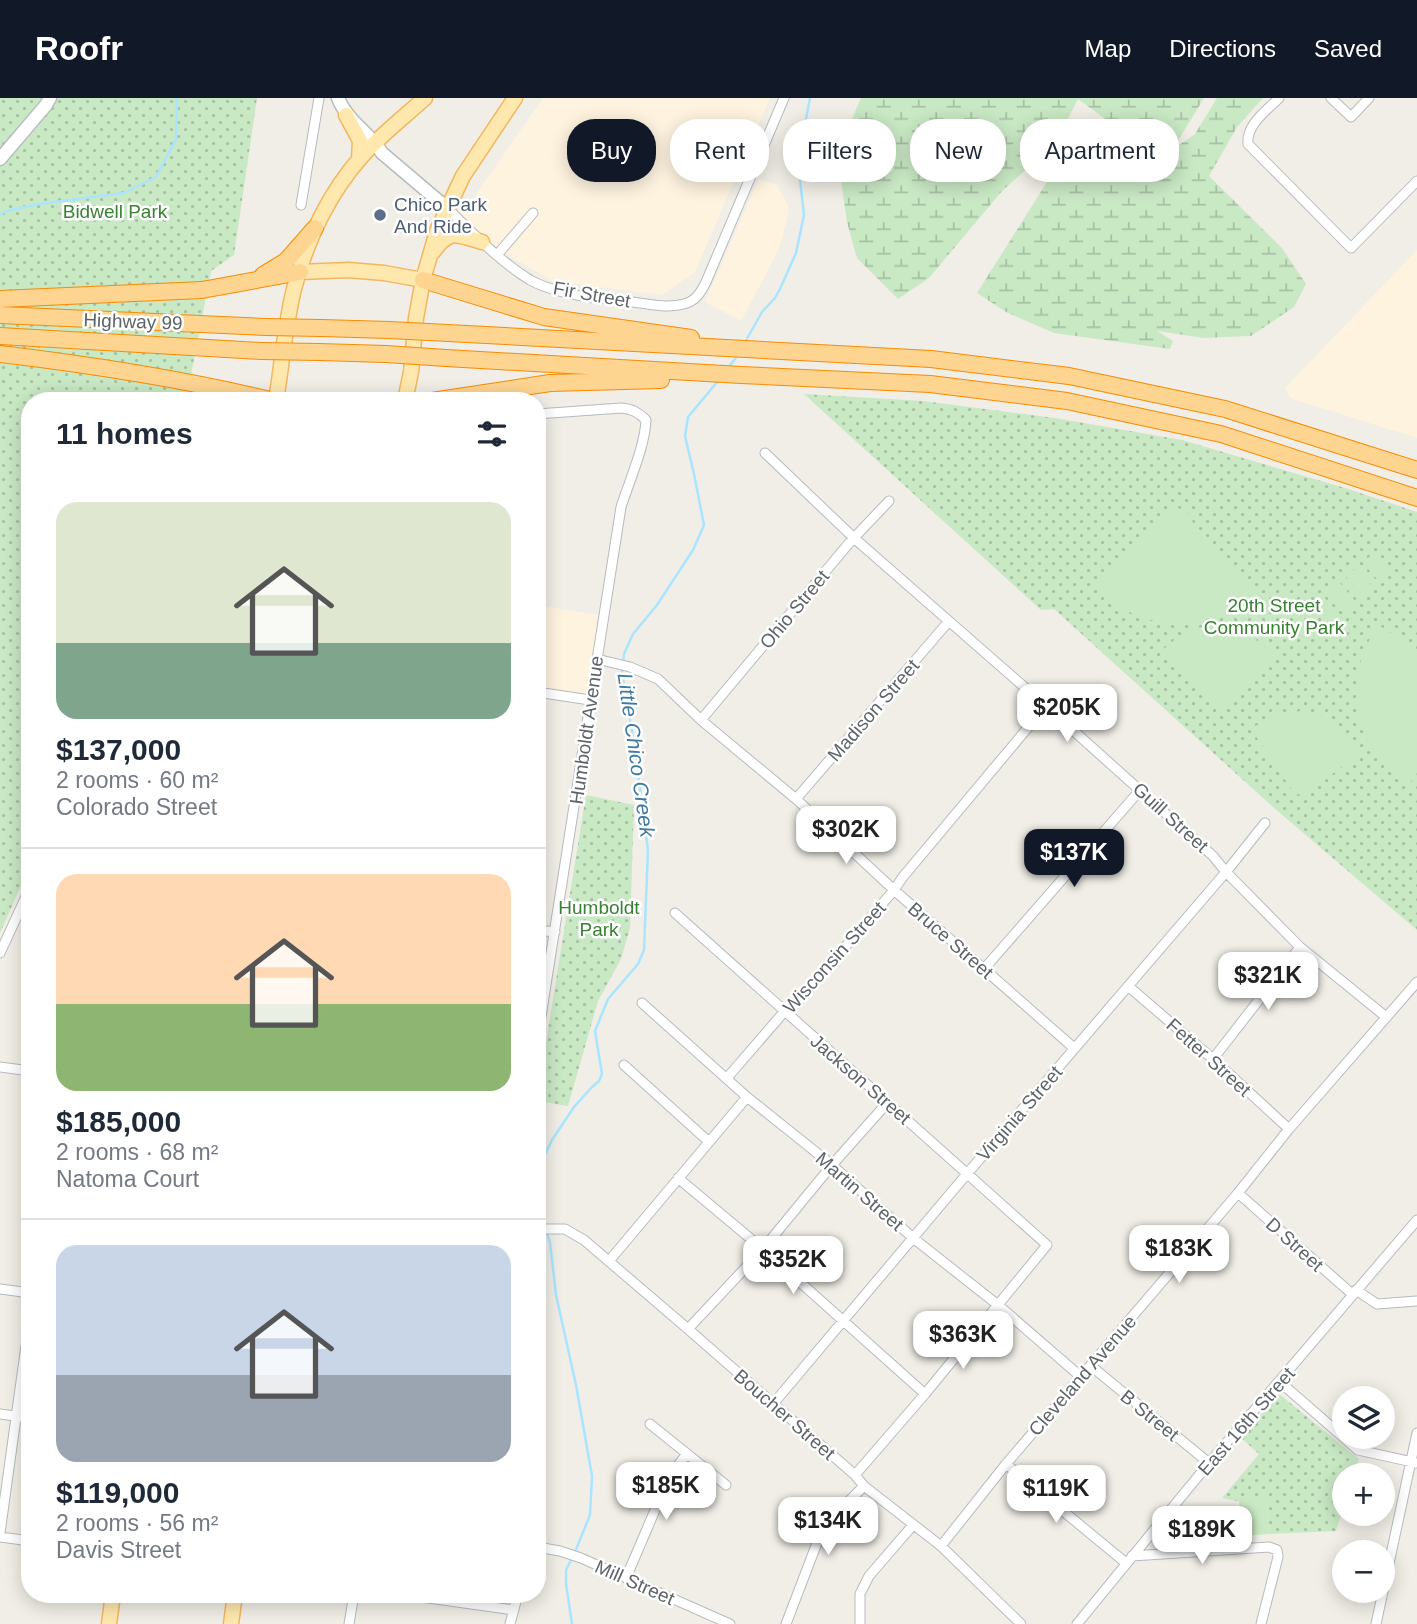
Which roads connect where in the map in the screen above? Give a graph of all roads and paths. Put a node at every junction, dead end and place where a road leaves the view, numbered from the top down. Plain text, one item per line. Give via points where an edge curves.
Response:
1 (50, 98) edge
2 (319, 98) edge
3 (338, 98) edge
4 (425, 98) edge
5 (515, 98) edge
6 (785, 98) edge
7 (1279, 98) edge
8 (1331, 98) edge
9 (1369, 98) edge
10 (346, 115) junction
11 (375, 142) junction
12 (0, 159) edge
13 (359, 159) junction
14 (1417, 181) edge
15 (301, 205) dead end
16 (448, 209) junction
17 (533, 213) dead end
18 (314, 228) junction
19 (482, 242) junction
20 (496, 255) junction
21 (430, 256) junction
22 (300, 272) junction
23 (255, 279) junction
24 (423, 280) junction
25 (0, 299) edge
26 (0, 315) edge
27 (0, 336) edge
28 (720, 349) junction
29 (0, 354) edge
30 (702, 376) junction
31 (502, 390) junction
32 (239, 392) edge
33 (277, 392) edge
34 (407, 392) edge
35 (489, 392) edge
36 (495, 392) edge
37 (546, 413) edge
38 (765, 453) dead end
39 (1417, 470) edge
40 (1417, 498) edge
41 (889, 500) dead end
42 (854, 538) junction
43 (949, 621) junction
44 (602, 660) junction
45 (546, 693) edge
46 (590, 700) junction
47 (1046, 706) junction
48 (701, 720) junction
49 (1141, 789) junction
50 (796, 799) junction
51 (1265, 823) dead end
52 (1226, 872) junction
53 (894, 890) junction
54 (21, 908) edge
55 (675, 913) dead end
56 (546, 931) edge
57 (555, 932) junction
58 (1300, 947) junction
59 (0, 953) edge
60 (984, 969) junction
61 (1417, 982) edge
62 (1128, 986) junction
63 (546, 987) edge
64 (642, 1003) dead end
65 (784, 1013) junction
66 (1385, 1016) junction
67 (1074, 1048) junction
68 (1213, 1059) junction
69 (624, 1065) dead end
70 (0, 1067) edge
71 (21, 1070) edge
72 (727, 1078) junction
73 (747, 1097) junction
74 (888, 1102) junction
75 (1289, 1129) junction
76 (708, 1141) junction
77 (832, 1165) junction
78 (966, 1175) junction
79 (678, 1178) junction
80 (1238, 1193) junction
81 (1417, 1220) edge
82 (546, 1229) edge
83 (913, 1238) junction
84 (763, 1249) junction
85 (609, 1261) junction
86 (0, 1289) edge
87 (21, 1292) edge
88 (1354, 1292) junction
89 (1417, 1301) edge
90 (998, 1305) junction
91 (842, 1321) junction
92 (688, 1329) junction
93 (1091, 1366) junction
94 (1080, 1376) junction
95 (1280, 1382) junction
96 (21, 1386) edge
97 (925, 1394) junction
98 (773, 1404) junction
99 (0, 1414) edge
100 (17, 1416) junction
101 (21, 1417) edge
102 (650, 1424) dead end
103 (1417, 1433) edge
104 (687, 1454) junction
105 (1414, 1462) edge
106 (1209, 1463) junction
107 (1006, 1464) junction
108 (855, 1475) junction
109 (726, 1485) dead end
110 (864, 1486) junction
111 (914, 1525) junction
112 (0, 1535) edge
113 (21, 1539) edge
114 (941, 1546) junction
115 (546, 1548) edge
116 (1129, 1559) junction
117 (626, 1578) junction
118 (112, 1603) edge
119 (234, 1603) edge
120 (352, 1603) edge
121 (464, 1603) edge
122 (516, 1603) edge
123 (514, 1610) junction
124 (109, 1624) edge
125 (231, 1624) edge
126 (349, 1624) edge
127 (510, 1624) edge
128 (730, 1624) edge
129 (786, 1624) edge
130 (860, 1624) edge
131 (1021, 1624) edge
132 (1077, 1624) edge
133 (1261, 1624) edge
134 (1376, 1624) edge

1 - 12 street
2 - 15 street
3 - 10 street
4 - 11 main road
5 - 16 main road via 463,176
6 - 20 street, Fir Street via 706,282 694,300 669,306 567,293 533,281
7 - 14 street via 1255,122 1248,145 1350,248
8 - 9 street via 1351,117
10 - 11 street, Fir Street
10 - 13 main road via 359,141
11 - 13 main road
11 - 16 street, Fir Street
13 - 18 main road
16 - 19 street, Fir Street
16 - 21 main road
17 - 20 street
18 - 22 main road
18 - 23 highway via 286,261
19 - 20 street, Fir Street
19 - 21 main road via 449,236
21 - 24 main road
22 - 23 highway
22 - 24 main road via 348,270
22 - 33 main road
23 - 25 highway via 202,290
24 - 28 highway via 544,317 708,341
24 - 34 main road
26 - 28 highway, Highway 99, bridge
27 - 30 highway, bridge via 386,354
28 - 39 highway, Highway 99 via 931,359 1069,376 1225,409
29 - 32 highway
30 - 31 highway via 550,383
30 - 40 highway via 930,384 1067,401 1221,434
31 - 35 highway
31 - 36 highway
37 - 44 street, Humboldt Avenue via 621,408 646,420 621,507
38 - 42 street, Guill Street
41 - 42 street, Ohio Street
42 - 43 street, Guill Street
42 - 48 street, Ohio Street
43 - 47 street, Guill Street
43 - 50 street, Madison Street
44 - 46 street, Humboldt Avenue
44 - 48 street, Bruce Street via 658,679
45 - 46 street
46 - 57 street, Humboldt Avenue
47 - 49 street, Guill Street
47 - 53 street, Wisconsin Street
48 - 50 street, Bruce Street
49 - 52 street, Guill Street
49 - 60 street
50 - 53 street, Bruce Street
51 - 52 street, Virginia Street
52 - 58 street, Guill Street
52 - 62 street, Virginia Street
53 - 60 street, Bruce Street
53 - 65 street, Wisconsin Street
54 - 59 street
55 - 65 street, Jackson Street
56 - 57 street
57 - 63 street, Humboldt Avenue
58 - 66 street, Guill Street
58 - 68 street
60 - 67 street, Bruce Street
61 - 66 street, Cleveland Avenue
62 - 67 street, Virginia Street
62 - 68 street, Fetter Street
64 - 72 street, Martin Street
65 - 72 street, Wisconsin Street
65 - 74 street, Jackson Street
66 - 75 street, Cleveland Avenue
67 - 78 street, Virginia Street
68 - 75 street, Fetter Street
69 - 76 street
70 - 71 street
72 - 73 street, Martin Street
73 - 76 street
73 - 77 street, Martin Street
74 - 77 street
74 - 78 street, Jackson Street
75 - 80 street, Cleveland Avenue
76 - 79 street
77 - 83 street, Martin Street
77 - 84 street
78 - 83 street, Virginia Street
78 - 90 street, Jackson Street via 1047,1245
79 - 84 street
79 - 85 street
80 - 88 street, D Street
80 - 93 street, Cleveland Avenue
81 - 88 street, East 16th Street
82 - 85 street, Boucher Street via 565,1229
83 - 90 street, Martin Street
83 - 91 street, Virginia Street
84 - 91 street
84 - 92 street
85 - 92 street, Boucher Street
86 - 87 street
88 - 89 street, D Street via 1377,1304
88 - 95 street, East 16th Street
90 - 94 street, Martin Street
90 - 97 street
91 - 97 street
91 - 98 street, Virginia Street
92 - 98 street, Boucher Street
93 - 94 street, Cleveland Avenue
93 - 106 street, B Street
94 - 107 street, Cleveland Avenue
95 - 105 street via 1358,1450
95 - 106 street, East 16th Street
96 - 100 street
97 - 108 street
98 - 108 street, Boucher Street
99 - 100 street
100 - 101 street
100 - 112 street
102 - 104 street
103 - 105 street
104 - 109 street
104 - 117 street via 670,1475
105 - 134 street
106 - 116 street, East 16th Street
107 - 114 street, Cleveland Avenue
107 - 116 street
108 - 110 street, Boucher Street
110 - 111 street, Boucher Street
110 - 129 street via 817,1543
111 - 114 street, Boucher Street
111 - 130 street via 869,1576 860,1594
112 - 113 street
114 - 131 street, Boucher Street
115 - 117 street, Mill Street
116 - 132 street, East 16th Street
116 - 133 street via 1277,1550
117 - 128 street, Mill Street
118 - 124 main road
119 - 125 main road
120 - 126 street
121 - 123 street
122 - 123 street
123 - 127 street

